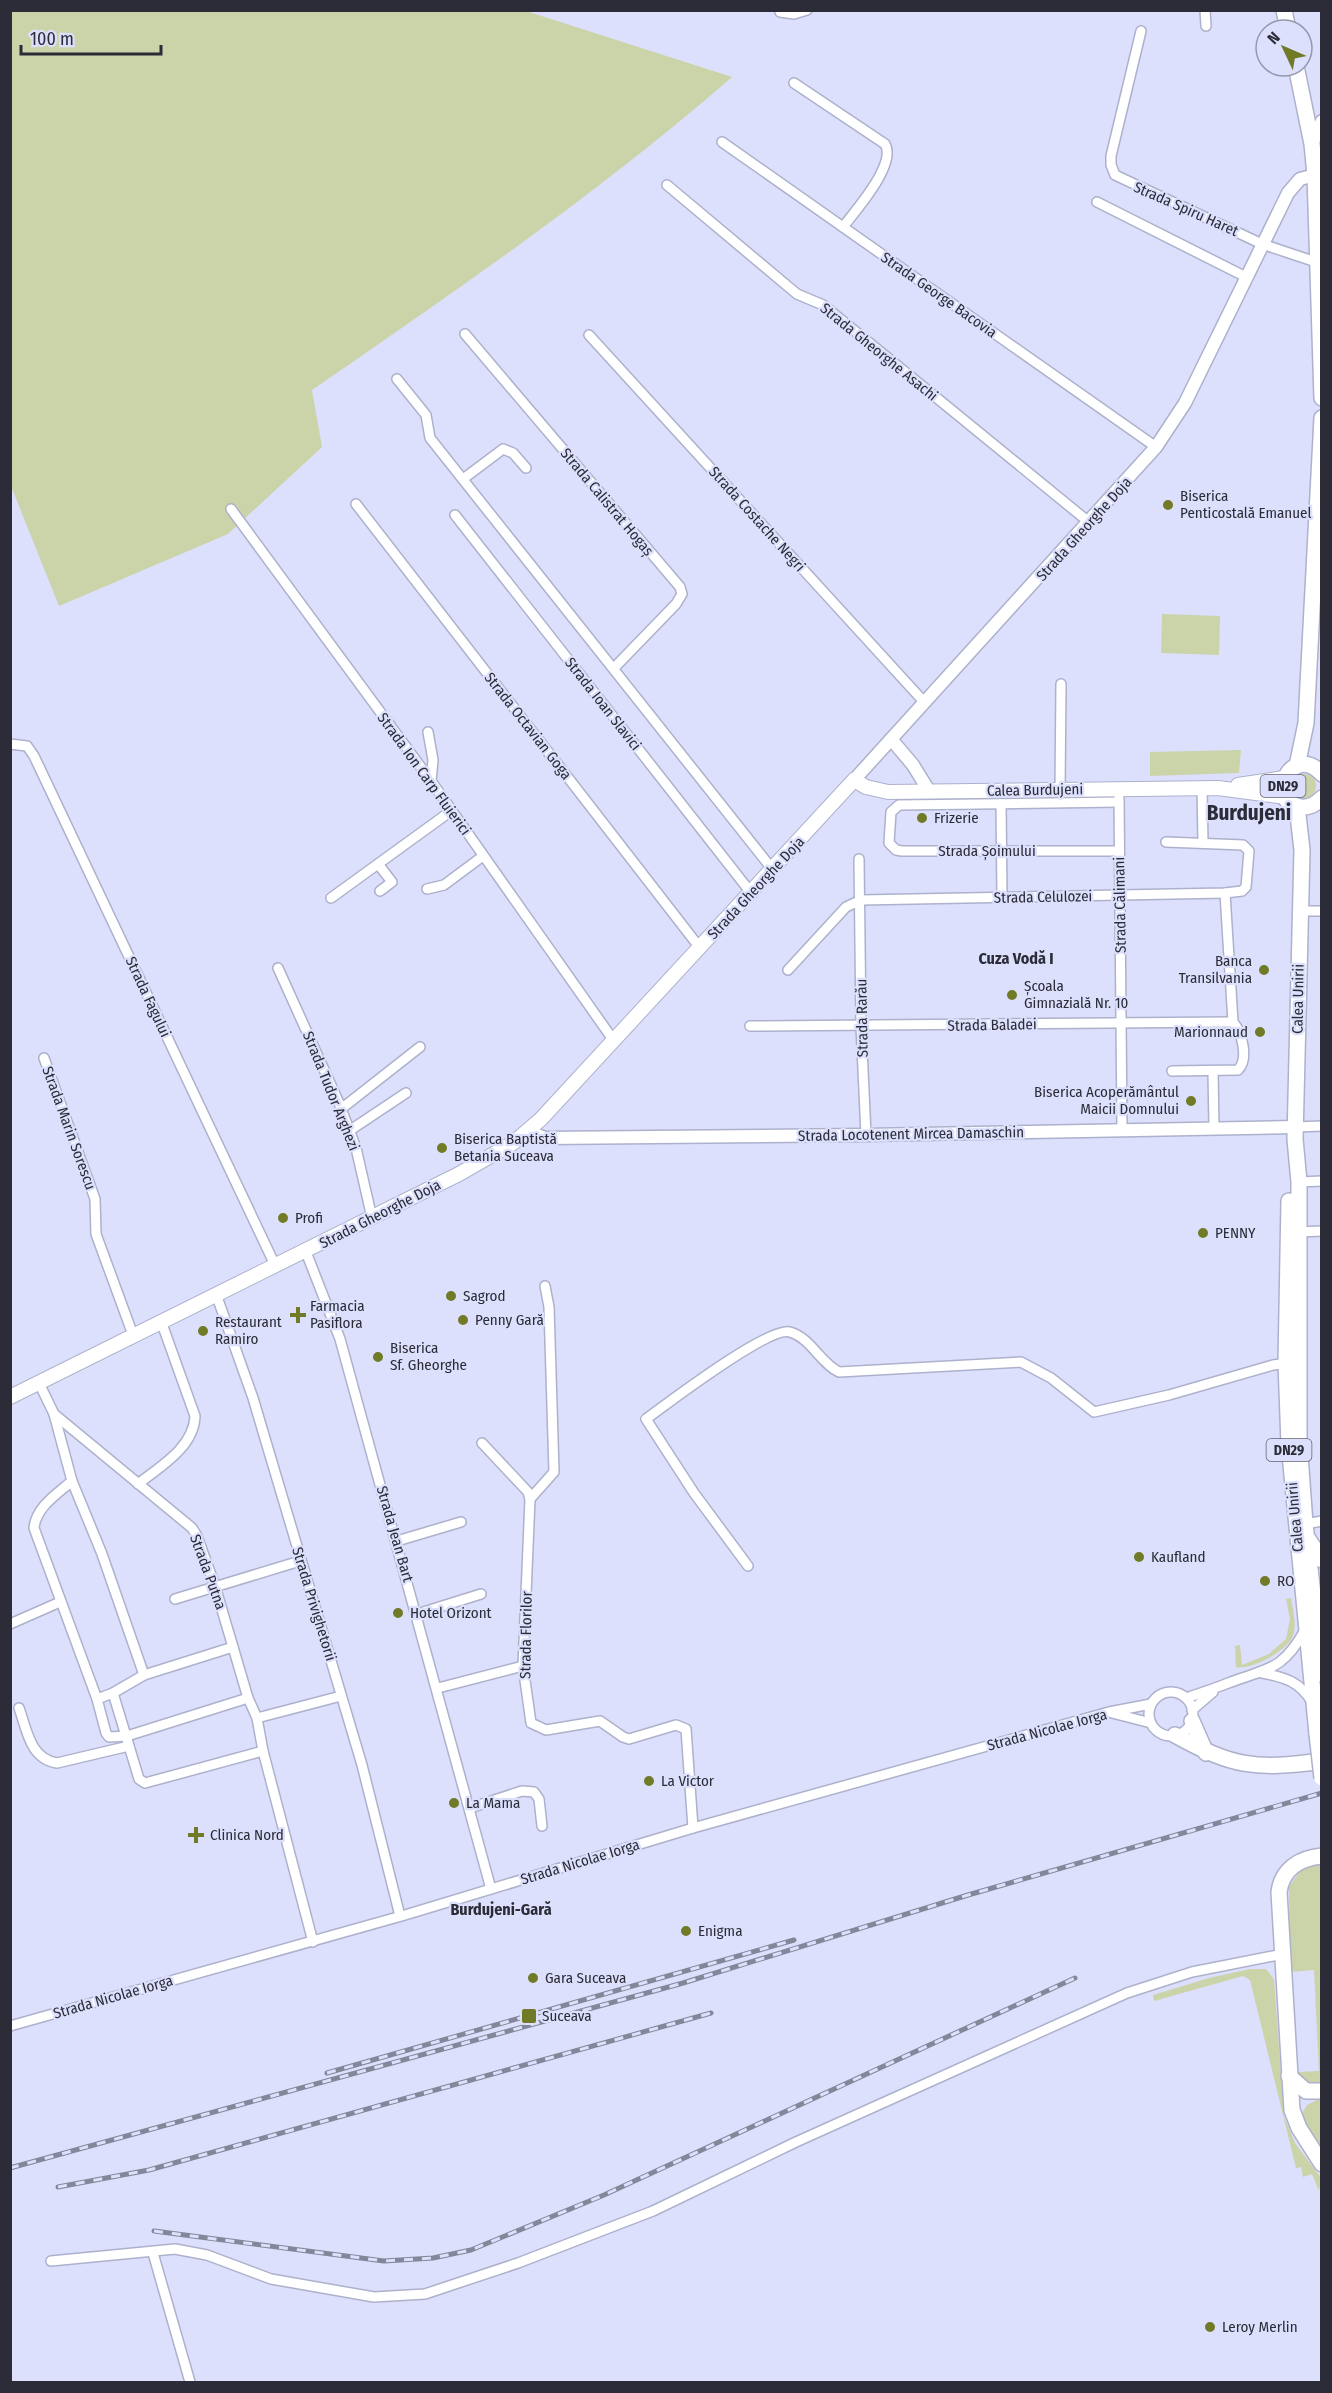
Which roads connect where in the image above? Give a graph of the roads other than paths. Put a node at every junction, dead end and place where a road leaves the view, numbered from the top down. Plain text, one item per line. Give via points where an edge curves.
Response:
1 (807, 10) edge
2 (1205, 10) edge
3 (780, 12) edge
4 (1206, 26) dead end
5 (1141, 31) dead end
6 (1298, 78) edge
7 (794, 83) dead end
8 (1322, 121) edge
9 (722, 142) dead end
10 (1312, 144) junction
11 (1315, 175) junction
12 (667, 185) dead end
13 (1097, 202) dead end
14 (843, 227) junction
15 (1262, 243) junction
16 (1319, 264) edge
17 (1246, 277) junction
18 (465, 334) dead end
19 (589, 335) dead end
20 (398, 379) dead end
21 (1322, 398) edge
22 (1322, 418) edge
23 (1156, 447) junction
24 (526, 468) dead end
25 (463, 479) junction
26 (356, 504) dead end
27 (231, 509) dead end
28 (455, 515) dead end
29 (1090, 523) junction
30 (1318, 565) edge
31 (614, 668) junction
32 (1062, 684) dead end
33 (925, 703) junction
34 (428, 732) dead end
35 (891, 739) junction
36 (10, 744) edge
37 (1315, 770) edge
38 (1284, 778) junction
39 (431, 780) junction
40 (854, 780) junction
41 (1202, 788) junction
42 (1218, 788) junction
43 (1060, 790) junction
44 (929, 792) junction
45 (1119, 796) junction
46 (1304, 802) edge
47 (1001, 804) junction
48 (452, 811) junction
49 (1166, 842) dead end
50 (1203, 843) junction
51 (1001, 850) junction
52 (1119, 851) junction
53 (483, 856) junction
54 (859, 860) dead end
55 (378, 864) junction
56 (773, 870) junction
57 (427, 889) dead end
58 (380, 891) dead end
59 (1225, 893) junction
60 (752, 894) junction
61 (1120, 895) junction
62 (331, 898) dead end
63 (1002, 898) junction
64 (861, 900) junction
65 (1300, 911) junction
66 (1322, 911) edge
67 (700, 948) junction
68 (278, 968) dead end
69 (788, 970) dead end
70 (1233, 1022) junction
71 (1121, 1023) junction
72 (750, 1026) dead end
73 (861, 1026) junction
74 (614, 1041) junction
75 (420, 1047) dead end
76 (44, 1058) dead end
77 (1172, 1071) dead end
78 (1213, 1071) junction
79 (406, 1093) dead end
80 (341, 1109) junction
81 (1322, 1126) edge
82 (1295, 1127) junction
83 (1122, 1129) junction
84 (1214, 1129) junction
85 (349, 1131) junction
86 (528, 1131) junction
87 (866, 1135) junction
88 (1295, 1147) junction
89 (1322, 1181) edge
90 (1299, 1182) junction
91 (372, 1218) junction
92 (1322, 1231) edge
93 (1299, 1232) junction
94 (306, 1252) junction
95 (275, 1264) junction
96 (545, 1286) dead end
97 (216, 1294) junction
98 (161, 1321) junction
99 (133, 1335) junction
100 (1292, 1363) junction
101 (39, 1383) junction
102 (10, 1397) edge
103 (54, 1414) junction
104 (482, 1443) dead end
105 (72, 1481) junction
106 (138, 1484) junction
107 (530, 1499) junction
108 (1322, 1521) edge
109 (461, 1522) dead end
110 (1306, 1530) junction
111 (397, 1541) junction
112 (1322, 1560) edge
113 (300, 1561) junction
114 (748, 1566) dead end
115 (215, 1586) junction
116 (481, 1594) dead end
117 (176, 1599) dead end
118 (60, 1602) junction
119 (417, 1614) junction
120 (10, 1624) edge
121 (1305, 1630) junction
122 (232, 1647) junction
123 (523, 1666) junction
124 (1262, 1673) junction
125 (1322, 1674) edge
126 (144, 1675) junction
127 (438, 1688) junction
128 (1218, 1689) junction
129 (113, 1694) junction
130 (341, 1696) junction
131 (248, 1698) junction
132 (1186, 1698) junction
133 (96, 1699) junction
134 (1151, 1704) junction
135 (1314, 1706) junction
136 (19, 1708) dead end
137 (1109, 1712) junction
138 (1192, 1716) junction
139 (257, 1718) junction
140 (1151, 1723) junction
141 (1175, 1735) junction
142 (127, 1736) junction
143 (129, 1746) junction
144 (263, 1751) junction
145 (1206, 1753) junction
146 (1322, 1761) edge
147 (1322, 1778) edge
148 (471, 1808) junction
149 (542, 1826) dead end
150 (693, 1828) junction
151 (1322, 1856) edge
152 (491, 1889) junction
153 (400, 1916) junction
154 (314, 1942) junction
155 (1282, 1954) junction
156 (10, 2026) edge
157 (1289, 2076) junction
158 (1322, 2091) edge
159 (1322, 2164) edge
160 (153, 2253) junction
161 (51, 2261) dead end
162 (190, 2382) edge

1 - 3 street via 794,14
2 - 4 street
5 - 15 street, Strada Spiru Haret via 1111,156 1112,170 1120,180
6 - 10 main road
7 - 14 street via 888,149 885,167
8 - 10 street
9 - 14 street, Strada George Bacovia
10 - 11 main road
11 - 15 street, Strada Gheorghe Doja via 1294,184
11 - 16 main road
12 - 29 street, Strada Gheorghe Asachi via 797,294 824,305
13 - 17 street
14 - 23 street, Strada George Bacovia
15 - 16 street
15 - 17 street, Strada Gheorghe Doja
16 - 21 main road
17 - 23 street, Strada Gheorghe Doja via 1185,403
18 - 31 street, Strada Calistrat Hogaș via 680,587 682,594 676,604
19 - 33 street, Strada Costache Negri
20 - 25 street via 426,415 430,438
22 - 30 main road
23 - 29 street, Strada Gheorghe Doja
24 - 25 street via 503,448
25 - 31 street
26 - 67 street, Strada Octavian Goga
27 - 39 street, Strada Ion Carp Fluierici
28 - 60 street, Strada Ioan Slavici
29 - 33 street, Strada Gheorghe Doja
30 - 37 main road via 1306,723
31 - 56 street
32 - 43 street
33 - 35 street, Strada Gheorghe Doja
34 - 39 street via 434,760
35 - 40 street, Strada Gheorghe Doja
35 - 44 street
36 - 95 street, Strada Fagului via 27,746 34,756
37 - 38 main road, DN29
38 - 42 main road, Calea Burdujeni
38 - 46 main road, DN29
39 - 48 street, Strada Ion Carp Fluierici
40 - 44 main road, Calea Burdujeni via 888,792
40 - 56 main road, Strada Gheorghe Doja
41 - 42 main road, Calea Burdujeni
41 - 45 main road, Calea Burdujeni
41 - 50 street
42 - 46 main road, Calea Burdujeni
43 - 44 main road, Calea Burdujeni
43 - 45 main road, Calea Burdujeni
45 - 47 street
45 - 52 street, Strada Călimani
46 - 65 main road, Calea Unirii / DN29
47 - 51 street
47 - 51 street, Strada Șoimului via 899,805 891,812 890,843 896,850
48 - 53 street, Strada Ion Carp Fluierici
48 - 55 street
49 - 50 street
50 - 59 street via 1243,845 1249,851 1246,887
51 - 52 street, Strada Șoimului
51 - 63 street
52 - 61 street, Strada Călimani
53 - 57 street via 444,885
53 - 74 street, Strada Ion Carp Fluierici
54 - 64 street, Strada Rarău
55 - 58 street via 392,882
55 - 62 street
56 - 60 main road, Strada Gheorghe Doja
59 - 61 street, Strada Celulozei
59 - 70 street
60 - 67 main road, Strada Gheorghe Doja
61 - 63 street, Strada Celulozei
61 - 71 street, Strada Călimani
63 - 64 street, Strada Celulozei
64 - 69 street via 846,907
64 - 73 street, Strada Rarău
65 - 66 street
65 - 82 main road, Calea Unirii / DN29
67 - 74 main road, Strada Gheorghe Doja
68 - 80 street, Strada Tudor Arghezi
70 - 71 street, Strada Baladei
70 - 78 street via 1242,1031 1241,1068
71 - 73 street, Strada Baladei
71 - 83 street, Strada Călimani
72 - 73 street, Strada Baladei
73 - 87 street, Strada Rarău
74 - 86 main road, Strada Gheorghe Doja
75 - 80 street
76 - 99 street, Strada Marin Sorescu via 95,1199 96,1234
77 - 78 street
78 - 84 street
79 - 85 street
80 - 85 street, Strada Tudor Arghezi
81 - 82 street
82 - 84 street, Strada Locotenent Mircea Damaschin
82 - 88 main road, Calea Unirii / DN29
83 - 84 street, Strada Locotenent Mircea Damaschin
83 - 87 street, Strada Locotenent Mircea Damaschin
85 - 91 street, Strada Tudor Arghezi
86 - 87 street, Strada Locotenent Mircea Damaschin via 545,1138
86 - 91 main road, Strada Gheorghe Doja via 482,1162
88 - 90 main road, Calea Unirii / DN29
88 - 100 main road, Calea Unirii / DN29 via 1290,1176
89 - 90 street
90 - 93 main road, Calea Unirii / DN29
91 - 94 main road, Strada Gheorghe Doja
92 - 93 street
93 - 100 main road, Calea Unirii / DN29
94 - 95 main road, Strada Gheorghe Doja
94 - 111 street, Strada Jean Bart via 340,1339
95 - 97 main road, Strada Gheorghe Doja
96 - 107 street via 554,1472
97 - 98 main road, Strada Gheorghe Doja
97 - 113 street, Strada Privighetorii via 254,1398
98 - 99 main road, Strada Gheorghe Doja
98 - 106 street via 195,1425 177,1453
99 - 101 main road, Strada Gheorghe Doja
100 - 110 main road, Calea Unirii / DN29
100 - 114 street via 1094,1412 1051,1378 1021,1362 839,1372 827,1366 806,1340 789,1331 778,1333 740,1353 646,1419
100 - 121 main road, Calea Unirii / DN29 via 1289,1444
101 - 102 main road, Strada Gheorghe Doja
101 - 103 street, Strada Putna
103 - 105 street, Strada Putna
103 - 106 street, Strada Putna
104 - 107 street via 528,1492
105 - 118 street via 42,1508 34,1528
105 - 126 street, Strada Putna
106 - 115 street, Strada Putna via 192,1528
107 - 123 street, Strada Florilor
108 - 110 street
109 - 111 street
110 - 112 main road
110 - 125 main road, Calea Unirii / DN29
111 - 119 street, Strada Jean Bart
113 - 115 street
113 - 130 street, Strada Privighetorii
115 - 117 street
115 - 122 street, Strada Putna
116 - 119 street
118 - 120 street
118 - 133 street
119 - 127 street, Strada Jean Bart
121 - 124 street, Strada Nicolae Iorga via 1286,1658
121 - 135 main road, Calea Unirii / DN29
122 - 126 street
122 - 131 street, Strada Putna
123 - 127 street
123 - 150 street, Strada Florilor via 531,1723 540,1730 595,1721 629,1738 676,1725 686,1729
124 - 128 street, Strada Nicolae Iorga
124 - 135 street via 1299,1685
126 - 129 street
127 - 148 street, Strada Jean Bart
128 - 132 street, Strada Nicolae Iorga
128 - 138 street
129 - 133 street
129 - 142 street
130 - 139 street
130 - 153 street, Strada Privighetorii
131 - 139 street, Strada Putna
131 - 142 street
132 - 134 street, Strada Nicolae Iorga via 1166,1692
132 - 138 street
133 - 142 street via 109,1737
134 - 137 street, Strada Nicolae Iorga
134 - 140 street
135 - 147 main road, Calea Unirii / DN29, bridge
136 - 143 street via 35,1751 48,1762
137 - 140 street
137 - 150 street, Strada Nicolae Iorga
138 - 141 street via 1185,1730
138 - 145 main road
139 - 144 street, Strada Putna
140 - 141 street via 1163,1734
141 - 145 main road
142 - 143 street
143 - 144 street via 139,1779 145,1784
144 - 154 street, Strada Putna
145 - 146 main road via 1249,1765
148 - 149 street via 522,1791 534,1792 539,1798
148 - 152 street, Strada Jean Bart
150 - 152 street, Strada Nicolae Iorga
151 - 155 main road via 1296,1864 1280,1884
152 - 153 street, Strada Nicolae Iorga
153 - 154 street, Strada Nicolae Iorga
154 - 156 street, Strada Nicolae Iorga
155 - 157 main road
155 - 160 street via 1192,1972 1141,1988 815,2133 653,2211 425,2294 374,2297 271,2279 196,2253 175,2249
157 - 158 main road via 1306,2091
157 - 159 main road via 1295,2120
160 - 161 street
160 - 162 street

